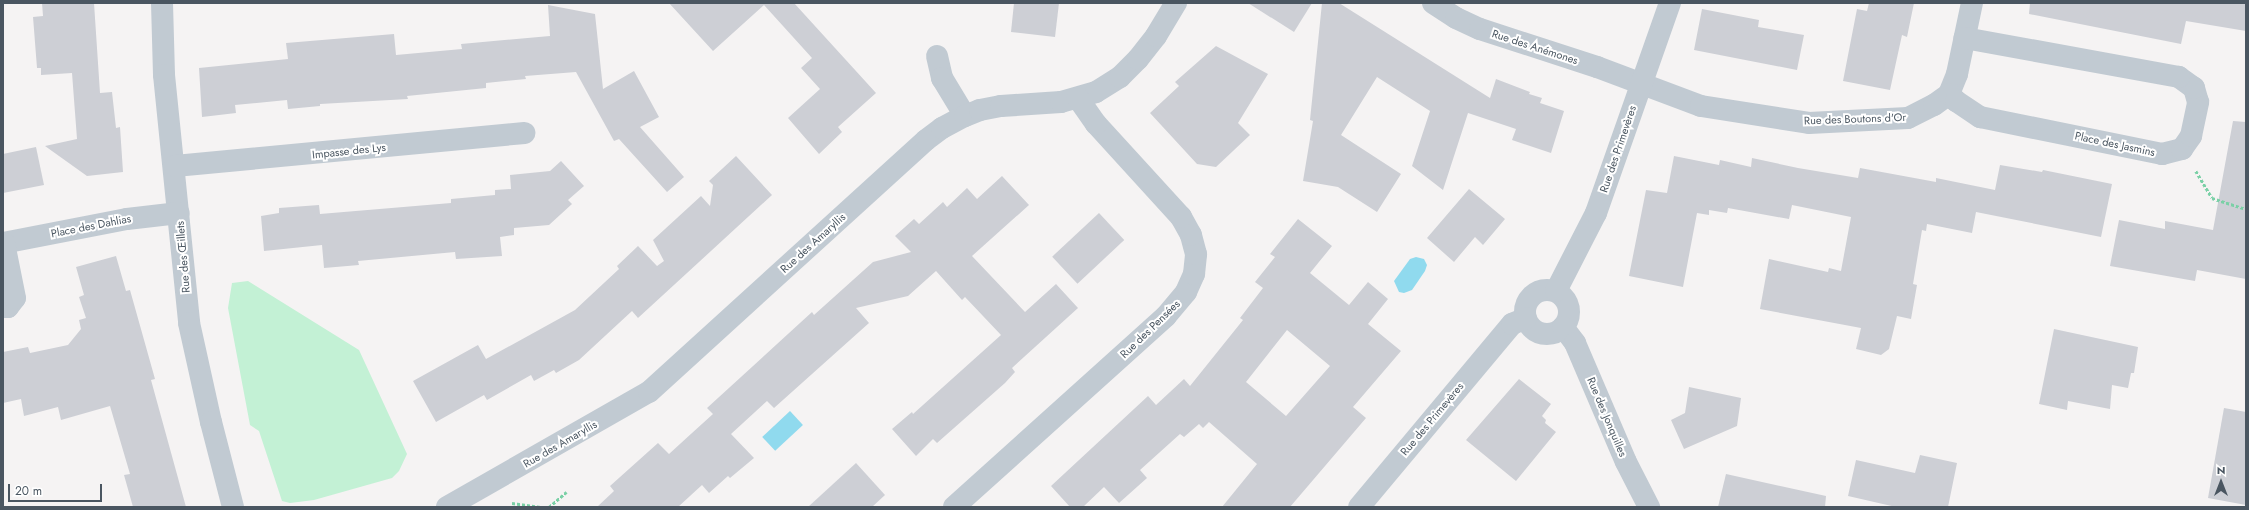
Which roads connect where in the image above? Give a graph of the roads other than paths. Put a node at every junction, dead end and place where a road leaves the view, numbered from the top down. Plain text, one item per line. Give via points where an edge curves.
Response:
1 (162, 3) edge
2 (1176, 3) edge
3 (1432, 3) edge
4 (1670, 3) edge
5 (1972, 3) edge
6 (1965, 38) junction
7 (937, 56) dead end
8 (1641, 85) junction
9 (1949, 94) junction
10 (1078, 98) junction
11 (965, 116) junction
12 (524, 133) dead end
13 (174, 166) junction
14 (179, 213) junction
15 (4, 243) edge
16 (1556, 291) junction
17 (3, 307) edge
18 (1526, 318) junction
19 (1563, 328) junction
20 (233, 507) edge
21 (447, 507) edge
22 (954, 507) edge
23 (1359, 507) edge
24 (1649, 507) edge

1 - 13 street, Rue des Œillets via 164,75
2 - 10 street, Rue des Amaryllis via 1156,36 1120,77 1096,92
3 - 8 street, Rue des Anémones via 1480,29 1597,67
4 - 8 street, Rue des Primevères
5 - 6 street
6 - 9 street via 1957,74
6 - 9 street, Place des Jasmins via 2179,77 2194,88 2198,102 2192,136 2182,148 2162,154 1980,117
7 - 11 street via 942,78
8 - 9 street, Rue des Boutons d'Or via 1701,106 1809,123 1908,118 1924,112
8 - 16 street, Rue des Primevères via 1596,213
10 - 11 street, Rue des Amaryllis via 1061,102 1001,106
10 - 22 street, Rue des Pensées via 1096,124 1181,216 1191,235 1196,254 1194,274 1186,292 1166,316
11 - 21 street, Rue des Amaryllis via 926,140 649,392
12 - 13 street, Impasse des Lys
13 - 14 street, Rue des Œillets
14 - 15 street, Place des Dahlias via 127,219
14 - 20 street, Rue des Œillets via 189,323
15 - 17 street, Place des Dahlias via 14,298 8,306
16 - 18 street via 1541,290 1528,299 1525,306
16 - 19 street via 1562,294 1569,306 1568,321
18 - 19 street via 1532,328 1544,334 1551,334
18 - 23 street, Rue des Primevères via 1512,324
19 - 24 street, Rue des Jonquilles via 1575,343 1626,462

